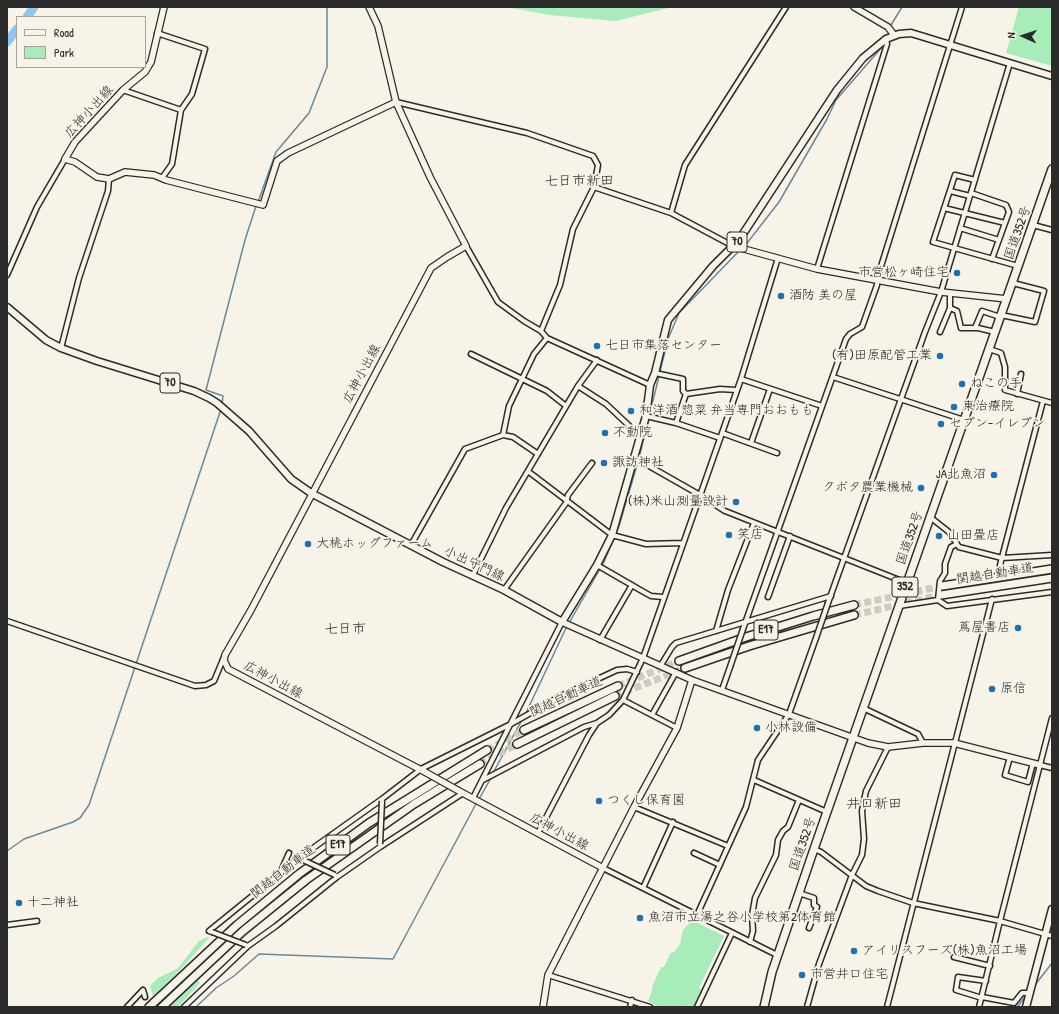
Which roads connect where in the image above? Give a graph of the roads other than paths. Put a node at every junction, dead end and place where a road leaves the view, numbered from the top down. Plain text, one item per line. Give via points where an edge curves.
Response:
1 (164, 7) edge
2 (369, 7) edge
3 (786, 7) edge
4 (854, 7) edge
5 (962, 7) edge
6 (157, 33) junction
7 (894, 35) junction
8 (886, 38) junction
9 (949, 44) junction
10 (1010, 63) junction
11 (1052, 76) edge
12 (123, 90) junction
13 (396, 102) junction
14 (181, 110) junction
15 (65, 159) junction
16 (1052, 169) edge
17 (162, 178) junction
18 (109, 179) junction
19 (975, 180) junction
20 (594, 187) junction
21 (950, 191) junction
22 (970, 195) junction
23 (944, 208) junction
24 (671, 213) junction
25 (964, 213) junction
26 (1005, 224) junction
27 (1033, 225) junction
28 (960, 228) junction
29 (1052, 230) edge
30 (999, 240) junction
31 (466, 246) junction
32 (733, 246) junction
33 (953, 249) junction
34 (778, 258) junction
35 (992, 260) junction
36 (1019, 266) junction
37 (817, 269) junction
38 (7, 274) edge
39 (877, 280) junction
40 (1013, 283) junction
41 (941, 292) junction
42 (950, 293) junction
43 (1007, 299) junction
44 (7, 307) edge
45 (950, 308) junction
46 (1001, 316) junction
47 (975, 328) junction
48 (541, 330) junction
49 (940, 332) dead end
50 (995, 332) junction
51 (547, 338) junction
52 (61, 348) junction
53 (989, 349) junction
54 (471, 354) dead end
55 (597, 360) junction
56 (655, 373) junction
57 (1022, 374) dead end
58 (833, 377) junction
59 (523, 378) junction
60 (741, 380) junction
61 (650, 385) junction
62 (578, 386) junction
63 (770, 389) junction
64 (736, 390) junction
65 (686, 394) junction
66 (1017, 394) junction
67 (902, 400) junction
68 (1043, 401) junction
69 (1052, 403) edge
70 (566, 406) junction
71 (822, 406) junction
72 (646, 416) junction
73 (964, 420) junction
74 (676, 423) junction
75 (722, 433) junction
76 (503, 435) junction
77 (639, 436) junction
78 (720, 438) junction
79 (751, 443) junction
80 (778, 453) dead end
81 (538, 454) junction
82 (635, 458) junction
83 (592, 463) dead end
84 (529, 472) junction
85 (312, 493) junction
86 (700, 495) junction
87 (567, 500) junction
88 (930, 517) junction
89 (754, 523) junction
90 (778, 531) junction
91 (612, 535) junction
92 (790, 536) junction
93 (682, 543) junction
94 (956, 544) junction
95 (411, 545) junction
96 (1052, 555) edge
97 (1002, 558) junction
98 (845, 559) junction
99 (597, 565) junction
100 (1000, 566) dead end
101 (1052, 569) edge
102 (473, 575) junction
103 (1052, 578) edge
104 (907, 583) junction
105 (632, 585) junction
106 (942, 586) tunnel mouth
107 (504, 590) junction
108 (1052, 592) edge
109 (831, 596) junction
110 (663, 597) junction
111 (768, 597) dead end
112 (940, 598) junction
113 (992, 599) junction
114 (854, 605) tunnel mouth
115 (899, 606) junction
116 (854, 614) tunnel mouth
117 (7, 621) edge
118 (745, 621) junction
119 (562, 622) junction
120 (716, 630) junction
121 (600, 640) junction
122 (225, 655) junction
123 (643, 658) junction
124 (679, 661) tunnel mouth
125 (661, 665) junction
126 (685, 668) tunnel mouth
127 (636, 672) junction
128 (676, 672) junction
129 (692, 680) junction
130 (618, 686) tunnel mouth
131 (722, 690) junction
132 (615, 696) tunnel mouth
133 (623, 700) junction
134 (863, 708) junction
135 (789, 714) junction
136 (652, 715) junction
137 (1052, 718) edge
138 (597, 723) junction
139 (511, 724) junction
140 (677, 728) junction
141 (524, 730) tunnel mouth
142 (853, 737) junction
143 (923, 743) junction
144 (954, 743) junction
145 (517, 744) tunnel mouth
146 (888, 747) junction
147 (487, 750) tunnel mouth
148 (1010, 758) junction
149 (1033, 763) junction
150 (480, 764) tunnel mouth
151 (1040, 765) junction
152 (1052, 768) edge
153 (423, 771) junction
154 (483, 780) junction
155 (754, 780) junction
156 (461, 792) junction
157 (473, 798) junction
158 (382, 800) junction
159 (799, 800) junction
160 (634, 807) junction
161 (827, 812) junction
162 (673, 822) junction
163 (538, 833) junction
164 (380, 845) junction
165 (728, 846) junction
166 (814, 850) junction
167 (289, 853) dead end
168 (694, 853) dead end
169 (300, 859) junction
170 (720, 865) junction
171 (603, 868) junction
172 (281, 873) junction
173 (336, 876) junction
174 (852, 876) junction
175 (643, 888) junction
176 (802, 894) dead end
177 (913, 903) junction
178 (1052, 909) edge
179 (697, 915) junction
180 (37, 921) dead end
181 (1000, 921) junction
182 (7, 925) edge
183 (809, 928) dead end
184 (732, 933) junction
185 (1049, 934) edge
186 (750, 942) junction
187 (247, 945) junction
188 (777, 956) junction
189 (954, 957) dead end
190 (990, 966) junction
191 (548, 975) junction
192 (986, 981) junction
193 (1030, 993) junction
194 (145, 996) dead end
195 (982, 997) junction
196 (632, 1000) junction
197 (127, 1007) edge
198 (149, 1007) edge
199 (162, 1007) edge
200 (184, 1007) edge
201 (543, 1007) edge
202 (630, 1007) edge
203 (650, 1007) edge
204 (697, 1007) edge
205 (764, 1007) edge
206 (808, 1007) edge
207 (887, 1007) edge
208 (980, 1007) edge
209 (1026, 1007) edge

1 - 6 main road, 広神小出線
2 - 13 main road via 378,26
3 - 24 street via 686,165
4 - 7 main road via 888,27
5 - 9 street
6 - 12 main road, 広神小出線 via 151,62 136,81
6 - 14 street via 205,49 192,94
7 - 8 main road, 70
7 - 9 main road, 70 via 911,33
8 - 32 main road, 70 via 863,58 837,90
8 - 37 street via 887,44
9 - 10 main road, 70
9 - 39 street
10 - 11 main road, 70
10 - 19 street
12 - 14 street
12 - 15 main road, 広神小出線 via 75,142
13 - 17 main road via 288,153 277,161 262,205
13 - 20 street via 527,133 584,152 593,156 598,165
13 - 31 main road via 430,177
14 - 17 street via 172,164
15 - 18 main road, 広神小出線 via 75,162 97,177
15 - 38 street via 37,207
16 - 27 highway, 国道352号 / 352
17 - 18 main road via 125,172
18 - 52 street via 108,191 79,278
19 - 21 street via 955,175
19 - 22 street
20 - 24 street
20 - 48 street via 573,229 560,285
21 - 22 street
21 - 23 street
22 - 25 street
22 - 26 street via 1006,205 1009,212
23 - 25 street
23 - 33 street via 933,242
24 - 32 street
25 - 26 street
25 - 28 street
26 - 30 street
27 - 29 street
27 - 36 highway, 国道352号 / 352
28 - 30 street
28 - 33 street
30 - 35 street
31 - 48 street via 498,302
31 - 85 main road, 広神小出線 via 432,268
32 - 34 main road
32 - 56 main road, 70 via 668,320
33 - 35 street
33 - 41 street
34 - 37 main road
34 - 60 street
35 - 36 street
36 - 40 highway, 国道352号 / 352
37 - 39 main road
39 - 41 main road
39 - 58 street via 862,327 846,339
40 - 43 highway, 国道352号 / 352
40 - 46 street via 1044,291 1035,322
41 - 42 main road
41 - 67 street
42 - 43 main road
42 - 45 street
43 - 46 highway, 国道352号 / 352
44 - 52 main road, 70 via 46,340
45 - 47 street via 957,311 962,328
45 - 49 street
46 - 47 street via 982,311
46 - 50 highway, 国道352号 / 352
47 - 50 street
48 - 51 street
50 - 53 highway, 国道352号 / 352
51 - 55 street
51 - 59 street via 534,354
52 - 85 main road, 70 via 209,398 249,431 291,479
53 - 66 street via 1001,353 1005,366 1005,390
53 - 73 highway, 国道352号 / 352
54 - 59 street
55 - 61 street
55 - 62 street
56 - 61 main road, 70
56 - 65 street via 682,379 683,391
57 - 66 street
58 - 67 street
58 - 71 street
59 - 70 street via 547,391
59 - 76 street via 509,406
60 - 63 street
60 - 64 street
61 - 72 main road, 70
62 - 70 street
62 - 77 street via 606,404
63 - 71 street
63 - 79 street
64 - 65 street via 720,389
64 - 75 street
65 - 74 street
66 - 68 street
67 - 73 street
67 - 98 street
68 - 69 street
68 - 97 street
70 - 81 street
71 - 90 street
72 - 74 street
72 - 77 main road, 70
73 - 88 highway, 国道352号 / 352
74 - 78 street
75 - 78 street
75 - 79 street
76 - 81 street via 513,437
76 - 95 street via 465,449
77 - 82 main road, 70
78 - 86 street
79 - 80 street
81 - 84 street
82 - 86 street
82 - 91 main road, 70
83 - 87 street
84 - 87 street
84 - 102 street via 506,508
85 - 95 main road, 小出守門線 / 70
85 - 122 main road, 広神小出線
86 - 89 street via 725,511
86 - 93 street
87 - 91 street
87 - 107 street
88 - 94 street via 949,532
88 - 104 highway, 国道352号 / 352
89 - 90 street
89 - 120 street via 728,590
90 - 92 street
90 - 118 street
91 - 93 street via 646,544
91 - 99 main road, 70
92 - 98 street
92 - 111 street
93 - 110 street
94 - 97 street
94 - 112 street via 951,547 945,564 945,573 940,581
95 - 102 main road, 小出守門線 / 70
96 - 97 street
97 - 100 street
98 - 104 street
98 - 109 street
99 - 105 street
99 - 119 main road, 70
101 - 106 highway, 関越自動車道
102 - 107 main road, 小出守門線 / 70
103 - 112 highway, 関越自動車道
104 - 115 highway, 国道352号 / 352
105 - 110 street via 651,596
105 - 121 street
107 - 119 main road, 小出守門線 / 70
108 - 113 street
109 - 118 street
109 - 135 street, bridge
110 - 123 street
112 - 113 street via 949,606
112 - 115 street
113 - 144 street
114 - 124 highway, E17 via 746,637
115 - 134 highway, 国道352号 / 352
116 - 126 highway, E17 via 756,643
117 - 122 street via 195,686 214,681
118 - 120 street
118 - 131 street, bridge
119 - 121 main road
119 - 139 street
120 - 125 street via 676,643
121 - 123 main road
122 - 153 main road, 広神小出線 via 228,669
123 - 125 main road
123 - 127 street
125 - 128 main road
127 - 133 street
127 - 139 street via 618,670 559,697
128 - 129 main road
128 - 136 street
129 - 131 main road
129 - 140 main road
130 - 141 highway, 関越自動車道
131 - 135 main road
132 - 145 highway, 関越自動車道
133 - 136 street
133 - 138 street
134 - 142 highway, 国道352号 / 352
134 - 143 street via 918,734
135 - 142 main road
135 - 155 street via 758,760
136 - 140 street
137 - 151 street
138 - 154 street via 584,727
138 - 163 street
139 - 153 street
139 - 154 street
140 - 160 main road
142 - 146 main road
142 - 161 highway, 国道352号 / 352
143 - 144 main road
143 - 146 main road
144 - 148 main road
144 - 177 street
146 - 174 street via 866,791 862,811 863,849
147 - 198 highway, 関越自動車道 / E17 via 409,797 311,865 237,926
148 - 149 main road
148 - 149 street via 1005,775 1028,782
149 - 151 main road
150 - 199 highway, 関越自動車道 / E17 via 414,804 306,880 243,931
151 - 152 street
151 - 181 street
153 - 156 main road, 広神小出線, bridge
153 - 158 street
154 - 157 street
155 - 159 street
155 - 165 street via 746,807
156 - 157 main road, 広神小出線
156 - 164 street
157 - 163 main road, 広神小出線
158 - 164 street, bridge
158 - 169 street
159 - 161 street
159 - 186 street via 788,827 778,840 776,855 755,898
160 - 162 street
160 - 171 main road
161 - 166 highway, 国道352号 / 352
162 - 165 street
162 - 175 street
163 - 171 main road, 広神小出線
164 - 173 street
165 - 170 street
166 - 174 street
166 - 188 highway, 国道352号 / 352
167 - 172 street
168 - 170 street
169 - 172 street
169 - 173 street, bridge
170 - 179 street
171 - 175 street
171 - 191 main road
172 - 187 street, bridge via 209,931
173 - 187 street via 276,926
174 - 177 street via 866,886
174 - 206 street via 819,964
175 - 179 street
176 - 183 street via 814,898 814,905 817,907
177 - 181 street
177 - 207 street
178 - 185 main road
179 - 184 street
180 - 182 street
181 - 185 street
181 - 190 street
184 - 186 street
184 - 204 street
185 - 193 main road
186 - 188 street
187 - 200 street
188 - 205 highway, 国道352号 / 352
189 - 190 street
190 - 192 street
191 - 196 street
191 - 201 main road
192 - 195 street
192 - 195 street via 958,977 956,990
193 - 195 street via 1022,993 1014,1003
193 - 209 main road
194 - 197 street via 143,990
195 - 208 street
196 - 202 street
196 - 203 street

